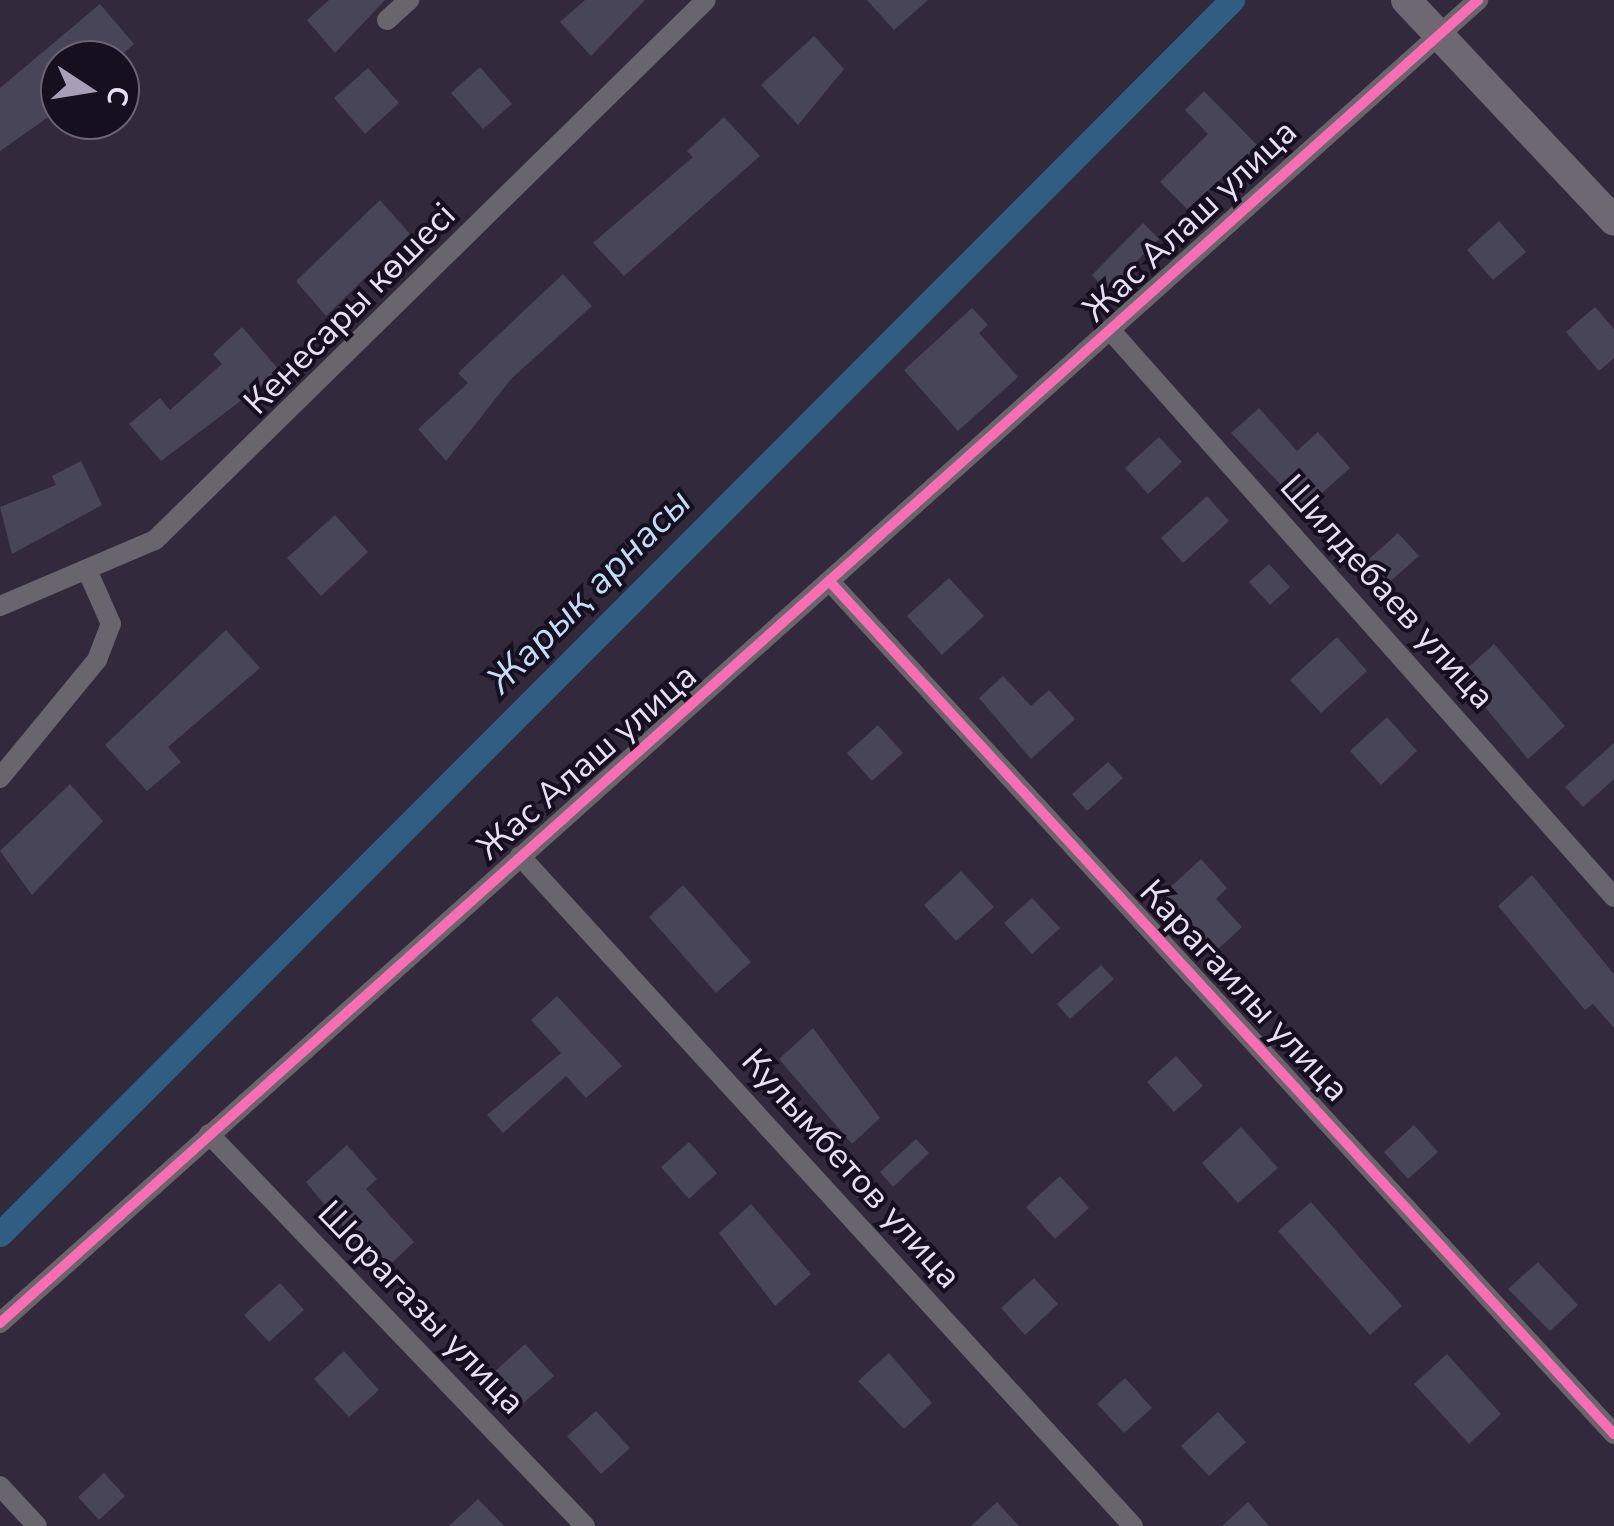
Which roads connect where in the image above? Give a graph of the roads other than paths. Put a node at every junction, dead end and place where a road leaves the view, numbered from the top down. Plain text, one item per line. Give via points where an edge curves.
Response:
1 (409, 0) edge
2 (706, 0) edge
3 (1406, 0) edge
4 (1478, 0) edge
5 (387, 20) dead end
6 (1436, 32) junction
7 (1614, 221) edge
8 (1111, 331) junction
9 (88, 572) junction
10 (832, 585) junction
11 (0, 606) edge
12 (0, 778) edge
13 (520, 856) junction
14 (1614, 897) edge
15 (210, 1134) junction
16 (0, 1324) edge
17 (1614, 1434) edge
18 (0, 1486) edge
19 (36, 1526) edge
20 (585, 1526) edge
21 (1133, 1526) edge

1 - 5 street
2 - 9 street, Кенесары көшесі via 279,428 154,540
3 - 6 main road
4 - 6 street, Жас Алаш улица
6 - 7 main road
6 - 8 street, Жас Алаш улица
8 - 10 street, Жас Алаш улица
8 - 14 street, Шилдебаев улица
9 - 11 street, Кенесары көшесі
9 - 12 street via 110,624 97,660
10 - 13 street, Жас Алаш улица
10 - 17 street, Карагаилы улица
13 - 15 street, Жас Алаш улица
13 - 21 street, Кулымбетов улица
15 - 16 street, Жас Алаш улица
15 - 20 street, Шорагазы улица
18 - 19 street

